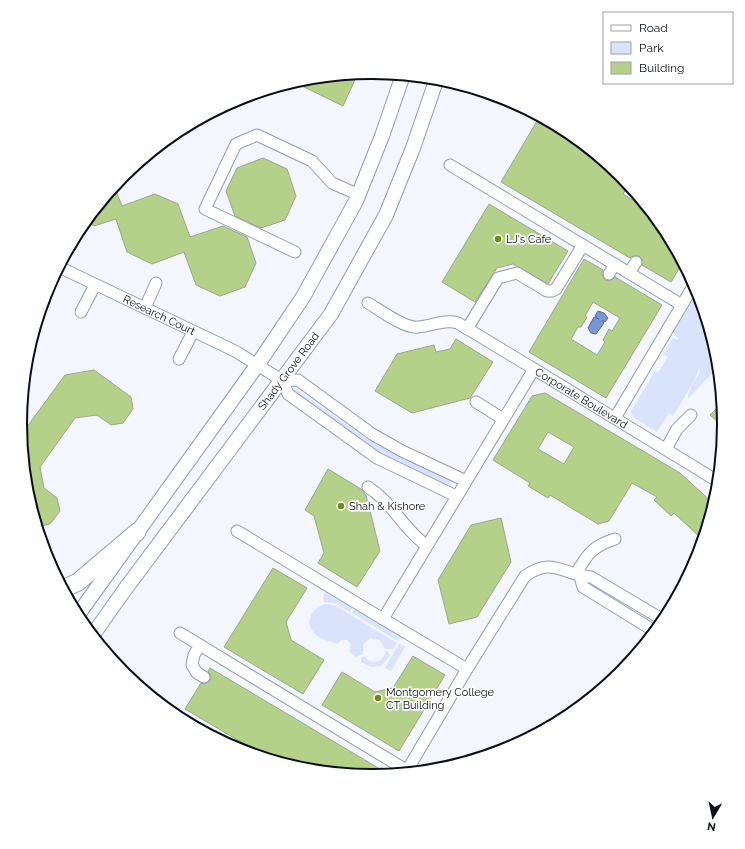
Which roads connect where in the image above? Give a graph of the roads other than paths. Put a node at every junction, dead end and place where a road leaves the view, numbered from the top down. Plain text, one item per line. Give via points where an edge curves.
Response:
1 (401, 81) edge
2 (434, 85) edge
3 (450, 166) dead end
4 (359, 195) junction
5 (583, 245) junction
6 (295, 252) dead end
7 (636, 262) dead end
8 (64, 270) edge
9 (629, 273) junction
10 (156, 283) dead end
11 (95, 285) junction
12 (691, 290) edge
13 (368, 303) dead end
14 (682, 305) junction
15 (144, 308) junction
16 (81, 312) dead end
17 (467, 329) junction
18 (193, 332) junction
19 (180, 359) dead end
20 (258, 364) junction
21 (534, 369) junction
22 (282, 381) junction
23 (476, 402) dead end
24 (691, 415) dead end
25 (615, 418) junction
26 (503, 420) junction
27 (666, 449) junction
28 (713, 479) edge
29 (466, 481) junction
30 (368, 487) dead end
31 (456, 496) junction
32 (237, 531) dead end
33 (137, 532) junction
34 (615, 539) dead end
35 (426, 545) junction
36 (578, 575) junction
37 (68, 587) edge
38 (81, 610) edge
39 (659, 617) edge
40 (383, 619) junction
41 (651, 629) edge
42 (95, 631) edge
43 (180, 633) dead end
44 (200, 645) junction
45 (467, 669) junction
46 (204, 677) dead end
47 (411, 768) edge
48 (401, 769) edge

1 - 4 main road
2 - 22 main road, Shady Grove Road via 413,148 386,215 331,314
3 - 5 street
4 - 6 street via 332,183 312,161 257,135 236,144 205,209
4 - 20 main road via 303,297
5 - 9 street via 612,269
5 - 17 street via 556,289 552,291 547,291 517,273 498,278
7 - 9 street
8 - 11 street, Research Court
9 - 14 street
10 - 15 street
11 - 15 street, Research Court
11 - 16 street
12 - 14 street
13 - 17 street via 409,326 417,328 448,321
14 - 25 street
15 - 18 street, Research Court
17 - 21 street
18 - 19 street
18 - 20 street, Research Court
20 - 22 street
20 - 33 main road
21 - 25 street, Corporate Boulevard
21 - 26 street, Corporate Boulevard
22 - 29 street via 298,380 372,434
22 - 31 street via 288,394 359,446
22 - 42 main road, Shady Grove Road
23 - 26 street
24 - 27 street via 677,429
25 - 27 street, Corporate Boulevard
26 - 29 street, Corporate Boulevard
27 - 28 street, Corporate Boulevard
29 - 31 street, Corporate Boulevard
30 - 35 street via 384,499 414,535
31 - 35 street, Corporate Boulevard
32 - 40 street
33 - 37 highway via 78,582
33 - 38 main road
34 - 36 street via 591,550
35 - 40 street, Corporate Boulevard
36 - 39 street via 591,576
36 - 41 street via 583,587
36 - 45 street via 555,566 546,566 525,576
40 - 45 street
43 - 44 street
44 - 46 street via 192,664 197,673
44 - 48 street
45 - 47 street

